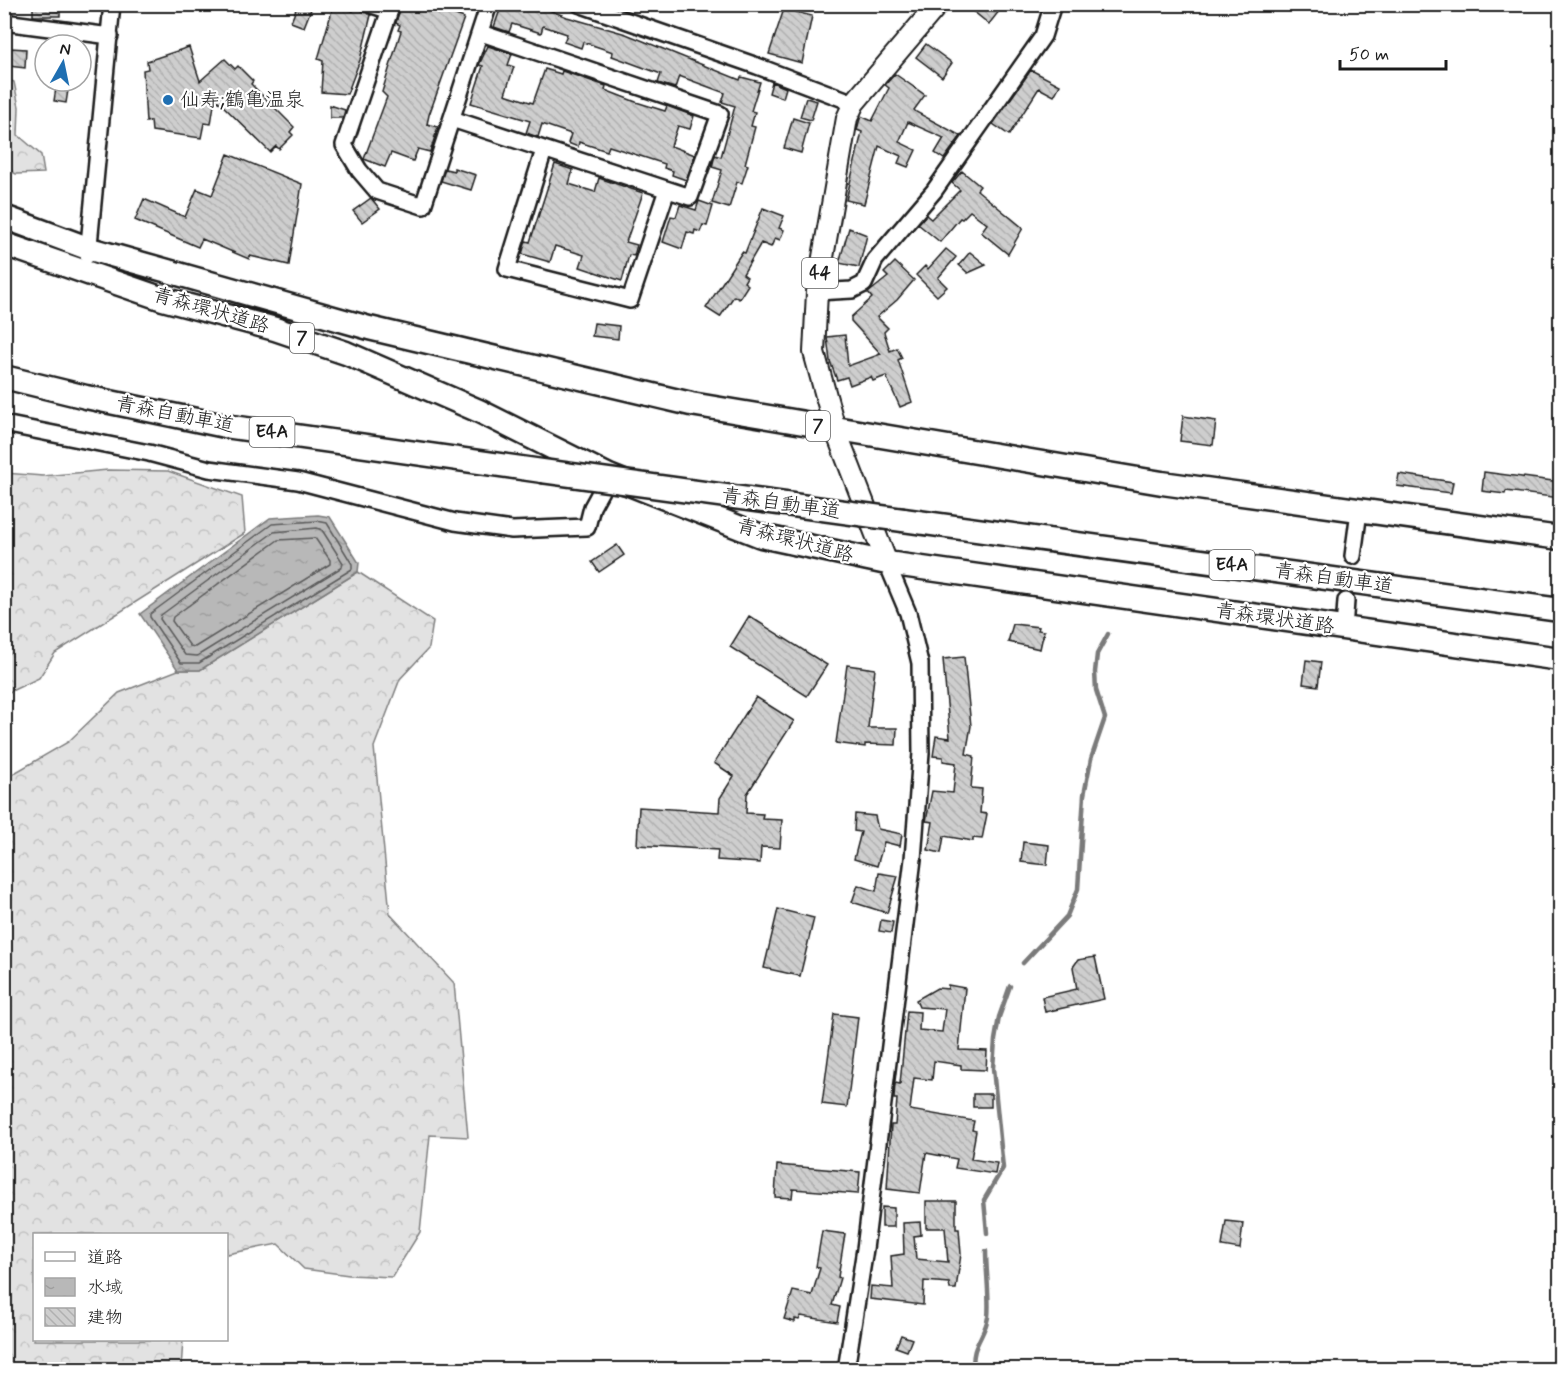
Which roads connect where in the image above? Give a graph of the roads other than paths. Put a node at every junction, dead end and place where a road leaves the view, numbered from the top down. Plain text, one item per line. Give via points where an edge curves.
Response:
1 (112, 4) edge
2 (369, 4) edge
3 (489, 4) edge
4 (579, 4) edge
5 (628, 4) edge
6 (938, 4) edge
7 (1053, 4) edge
8 (391, 8) edge
9 (627, 21) junction
10 (4, 22) edge
11 (481, 33) junction
12 (110, 36) junction
13 (854, 103) junction
14 (452, 119) junction
15 (544, 150) junction
16 (667, 190) junction
17 (4, 217) edge
18 (4, 244) edge
19 (90, 249) junction
20 (84, 273) junction
21 (817, 292) junction
22 (4, 377) edge
23 (4, 424) edge
24 (835, 429) junction
25 (609, 476) junction
26 (1359, 511) junction
27 (1560, 538) edge
28 (1353, 556) dead end
29 (887, 563) junction
30 (1346, 601) dead end
31 (1560, 610) edge
32 (1344, 629) junction
33 (1560, 659) edge
34 (846, 1370) edge

1 - 12 street
2 - 8 street
3 - 11 street
4 - 9 street
5 - 9 street
6 - 13 main road, 44
7 - 21 street via 1043,36 934,191 875,260 864,284 852,290
8 - 14 street via 344,145 377,191 423,206
9 - 13 street
10 - 12 street
11 - 14 street
11 - 16 street via 720,114 690,198
12 - 19 street
13 - 21 main road, 44 via 841,138
14 - 15 street
15 - 16 street
15 - 16 street via 507,269 630,300
17 - 19 highway, 青森環状道路 / 7
18 - 20 highway, 青森環状道路 / 7
19 - 20 street
19 - 24 highway, 青森環状道路 / 7 via 369,328 691,404
20 - 25 highway, 青森環状道路 / 7 via 346,353 479,411
21 - 24 main road, 44 via 814,352
22 - 31 highway, 青森自動車道 / E4A, bridge via 225,426
23 - 25 street via 209,469 298,481 455,522 512,530 587,527 592,507
24 - 26 highway, 青森環状道路 / 7
24 - 29 main road, 44
25 - 29 highway, 青森環状道路 / 7 via 761,536
26 - 27 highway, 青森環状道路 / 7
26 - 28 street
29 - 32 highway, 青森環状道路 / 7
29 - 34 street via 908,614 920,663 921,753 913,860
30 - 32 street
32 - 33 highway, 青森環状道路 / 7

